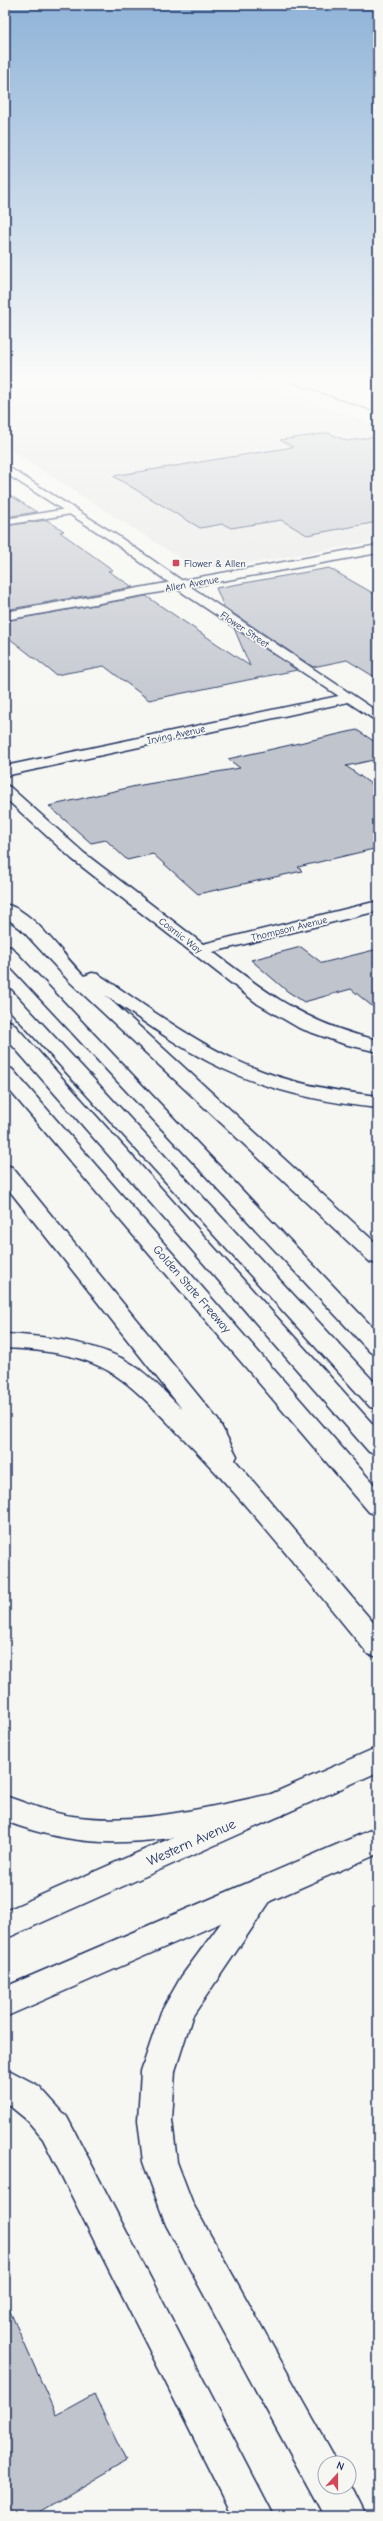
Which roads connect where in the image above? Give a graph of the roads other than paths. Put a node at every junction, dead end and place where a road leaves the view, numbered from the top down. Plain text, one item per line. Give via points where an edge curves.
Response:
1 (46, 494) edge
2 (73, 511) junction
3 (5, 522) edge
4 (378, 549) edge
5 (179, 585) junction
6 (5, 616) edge
7 (348, 698) junction
8 (378, 718) edge
9 (5, 771) edge
10 (5, 790) edge
11 (378, 906) edge
12 (5, 909) edge
13 (200, 950) junction
14 (5, 951) edge
15 (62, 960) junction
16 (5, 994) edge
17 (5, 1026) edge
18 (378, 1046) edge
19 (5, 1073) edge
20 (378, 1102) edge
21 (5, 1171) edge
22 (378, 1257) edge
23 (5, 1341) edge
24 (378, 1347) edge
25 (378, 1401) edge
26 (378, 1446) edge
27 (235, 1475) junction
28 (378, 1506) edge
29 (378, 1647) edge
30 (378, 1759) edge
31 (272, 1806) junction
32 (5, 1808) edge
33 (378, 1840) edge
34 (262, 1891) junction
35 (5, 1925) edge
36 (5, 2002) edge
37 (5, 2084) edge
38 (317, 2463) edge
39 (334, 2495) edge
40 (254, 2516) edge
41 (346, 2516) edge

1 - 2 main road, Flower Street
2 - 3 main road
2 - 5 main road, Flower Street via 168,574
4 - 5 main road, Allen Avenue
5 - 6 main road, Allen Avenue
5 - 7 main road, Flower Street
7 - 8 main road, Flower Street
7 - 9 main road, Irving Avenue
10 - 13 main road, Cosmic Way via 78,856
11 - 13 main road, Thompson Avenue
12 - 15 main road via 27,925
13 - 18 main road, Cosmic Way via 264,1000 306,1024 351,1040
14 - 24 main road
15 - 20 main road via 163,1026 233,1066 299,1089
15 - 22 main road via 76,978
16 - 25 main road
17 - 26 main road
19 - 28 main road, Golden State Freeway
21 - 27 main road via 209,1426
23 - 27 main road via 43,1344 83,1352 123,1369 153,1394
27 - 29 main road
30 - 31 main road, Western Avenue
31 - 32 main road via 132,1832 85,1831 41,1822
31 - 35 main road, Western Avenue
33 - 34 main road
34 - 36 main road
34 - 38 main road via 192,1987 177,2012 158,2072 155,2120 160,2162 179,2213
37 - 40 main road via 17,2089 39,2106 55,2128
39 - 41 main road

